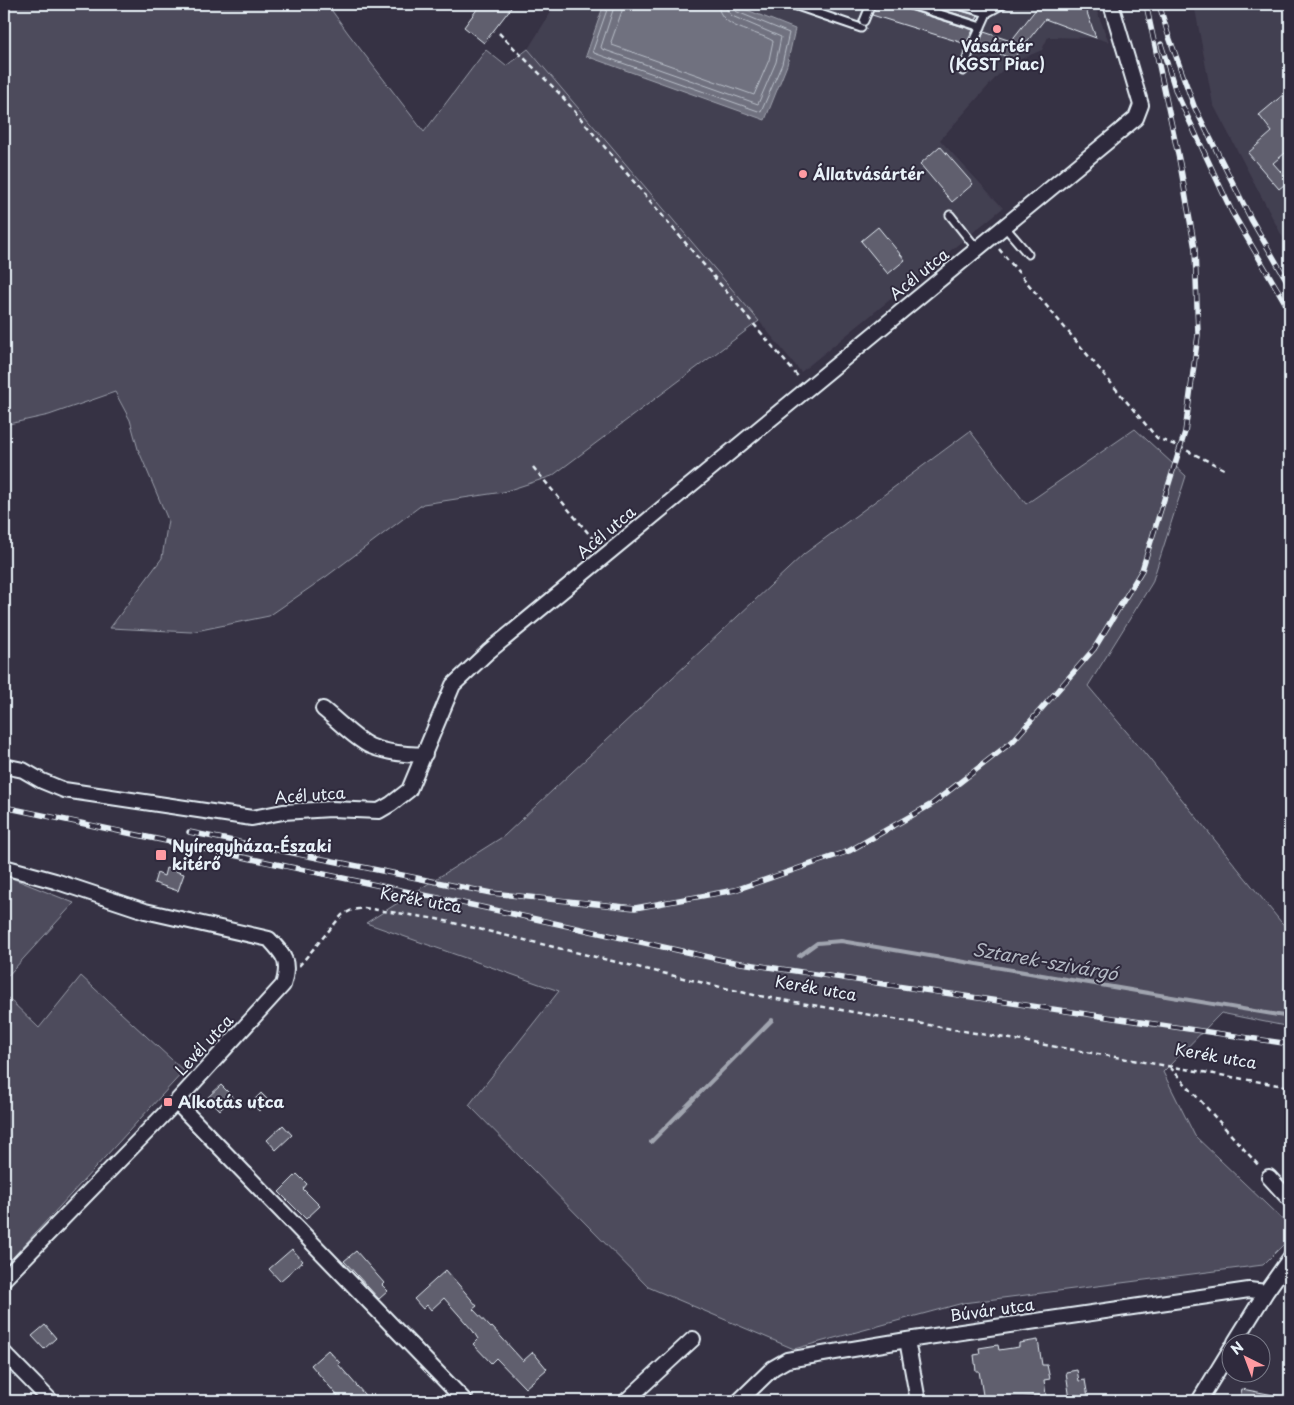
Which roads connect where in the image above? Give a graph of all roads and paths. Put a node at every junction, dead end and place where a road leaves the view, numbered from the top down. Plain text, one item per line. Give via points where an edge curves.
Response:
1 (792, 4) edge
2 (871, 4) edge
3 (908, 4) edge
4 (956, 4) edge
5 (1004, 4) edge
6 (1111, 4) edge
7 (987, 13) junction
8 (981, 27) junction
9 (499, 33) dead end
10 (964, 72) dead end
11 (950, 215) dead end
12 (1004, 226) junction
13 (990, 238) junction
14 (977, 248) junction
15 (1028, 254) dead end
16 (808, 387) junction
17 (534, 467) dead end
18 (1224, 469) dead end
19 (605, 555) junction
20 (323, 709) dead end
21 (425, 754) junction
22 (4, 766) edge
23 (4, 867) edge
24 (283, 985) junction
25 (1170, 1066) junction
26 (1290, 1086) edge
27 (176, 1102) junction
28 (1269, 1177) joint
29 (1290, 1200) edge
30 (1290, 1258) edge
31 (4, 1279) edge
32 (1266, 1292) junction
33 (1241, 1332) edge
34 (693, 1339) dead end
35 (907, 1340) junction
36 (4, 1353) edge
37 (1222, 1363) edge
38 (51, 1401) edge
39 (465, 1401) edge
40 (626, 1401) edge
41 (739, 1401) edge
42 (918, 1401) edge
43 (1199, 1401) edge

1 - 2 lane via 863,24
3 - 8 lane
4 - 7 lane
5 - 7 lane
6 - 12 street, Acél utca via 1141,104 1136,118
7 - 8 lane
8 - 10 lane
9 - 16 path via 560,94
11 - 14 lane
12 - 13 street, Acél utca
12 - 15 lane
13 - 14 street, Acél utca
13 - 18 path via 1157,438
14 - 16 street, Acél utca
16 - 19 street, Acél utca
17 - 19 path
19 - 21 street, Acél utca via 453,685
20 - 21 street via 370,746
21 - 22 street, Acél utca via 409,790 379,811 332,809 252,818 64,790 23,770
23 - 24 street via 145,910 269,939 283,954 288,970
24 - 25 path, Kerék utca via 342,915 364,908 437,920 754,995
24 - 27 street, Levél utca
25 - 26 path, Kerék utca
25 - 28 path
27 - 31 street, Levél utca
27 - 39 street
28 - 29 street
30 - 32 street
32 - 33 street
32 - 35 street, Búvár utca via 1249,1290
34 - 40 street
35 - 41 street, Búvár utca via 787,1360 773,1368
35 - 42 street
36 - 38 street
37 - 43 street

